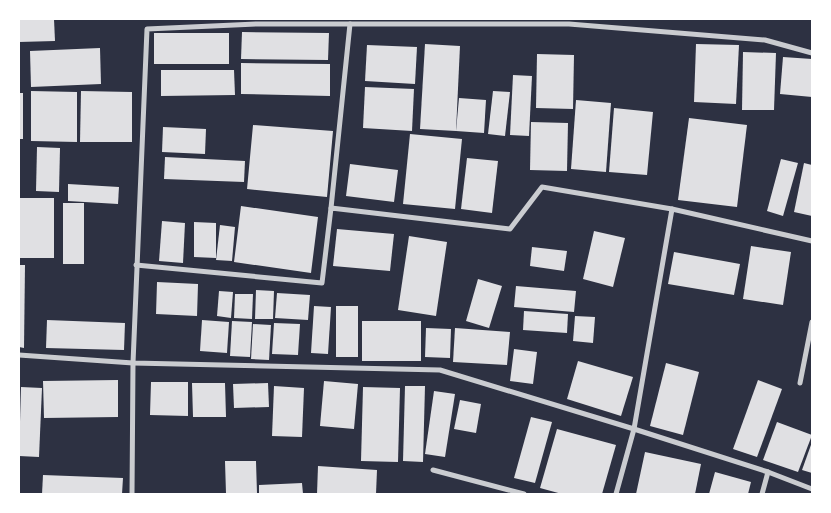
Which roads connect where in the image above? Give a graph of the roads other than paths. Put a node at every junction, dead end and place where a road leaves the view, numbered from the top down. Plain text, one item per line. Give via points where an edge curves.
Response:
1 (350, 24) junction
2 (812, 53) edge
3 (331, 208) junction
4 (672, 209) junction
5 (812, 241) edge
6 (136, 265) junction
7 (812, 322) edge
8 (19, 355) edge
9 (133, 362) junction
10 (800, 383) dead end
11 (634, 429) junction
12 (433, 470) dead end
13 (768, 472) junction
14 (812, 489) edge
15 (132, 494) edge
16 (524, 494) edge
17 (616, 494) edge
18 (762, 494) edge

1 - 2 street via 569,24 765,40
1 - 3 street
1 - 6 street via 147,28
3 - 4 street via 510,229 542,187
3 - 6 street via 322,283
4 - 5 street
4 - 11 street
6 - 9 street
7 - 10 street
8 - 9 street
9 - 11 street via 440,370
9 - 15 street
11 - 13 street
11 - 17 street
12 - 16 street
13 - 14 street
13 - 18 street

